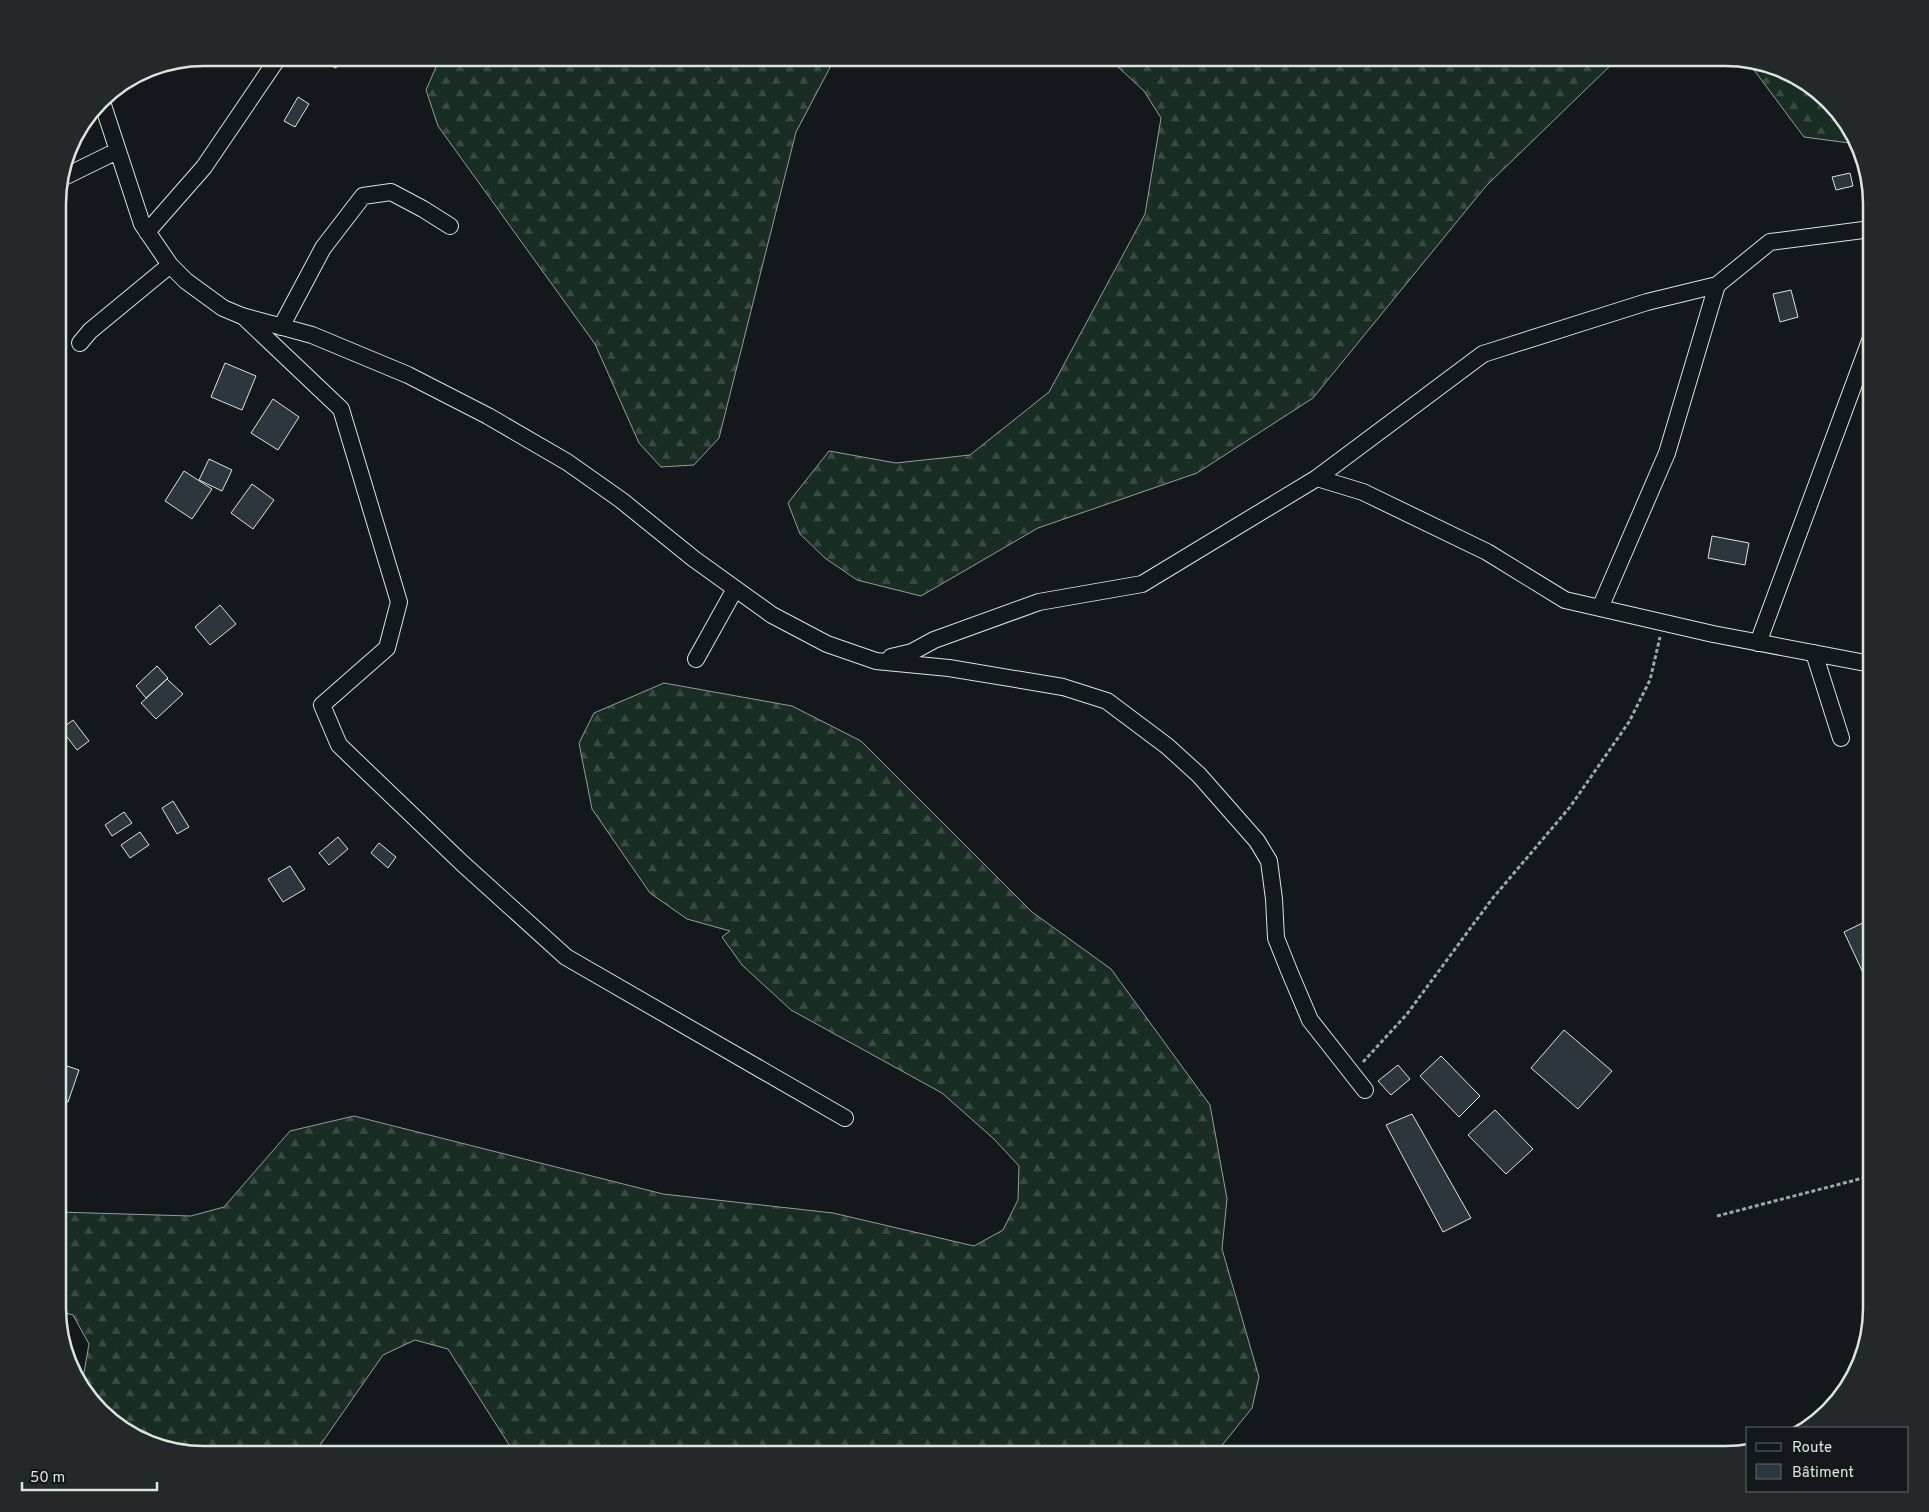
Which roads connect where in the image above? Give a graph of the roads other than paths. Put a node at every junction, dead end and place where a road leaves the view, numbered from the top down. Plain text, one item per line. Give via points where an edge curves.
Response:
1 (273, 66) edge
2 (104, 109) edge
3 (117, 151) junction
4 (70, 174) edge
5 (450, 226) dead end
6 (1863, 230) edge
7 (147, 232) junction
8 (170, 265) junction
9 (1717, 285) junction
10 (242, 316) junction
11 (281, 327) junction
12 (80, 342) dead end
13 (1863, 362) edge
14 (1317, 478) junction
15 (735, 589) junction
16 (1600, 608) junction
17 (1758, 643) junction
18 (1814, 653) junction
19 (696, 659) dead end
20 (876, 661) junction
21 (1863, 662) edge
22 (1841, 738) dead end
23 (1365, 1090) dead end
24 (846, 1118) dead end

1 - 7 street via 204,167
2 - 3 street
3 - 4 street
3 - 7 street
5 - 11 street via 391,192 363,196 323,248
6 - 9 street via 1770,242
7 - 8 street
8 - 10 street via 223,308
8 - 12 street via 90,330
9 - 14 street via 1647,302 1483,354
9 - 16 street via 1667,453
10 - 11 street
10 - 24 street via 341,408 399,602 387,648 322,704 340,745 462,863 566,957
11 - 15 street via 312,335 408,375 488,416 567,462
13 - 17 street
14 - 16 street via 1362,492 1487,552 1565,600
14 - 20 street via 1142,584 1038,602 934,640 912,652
15 - 19 street
15 - 20 street via 772,615 827,644
16 - 17 street
17 - 18 street
18 - 21 street
18 - 22 street
20 - 23 street via 949,668 1064,687 1107,701 1167,746 1212,790 1257,841 1269,861 1276,938 1310,1020

